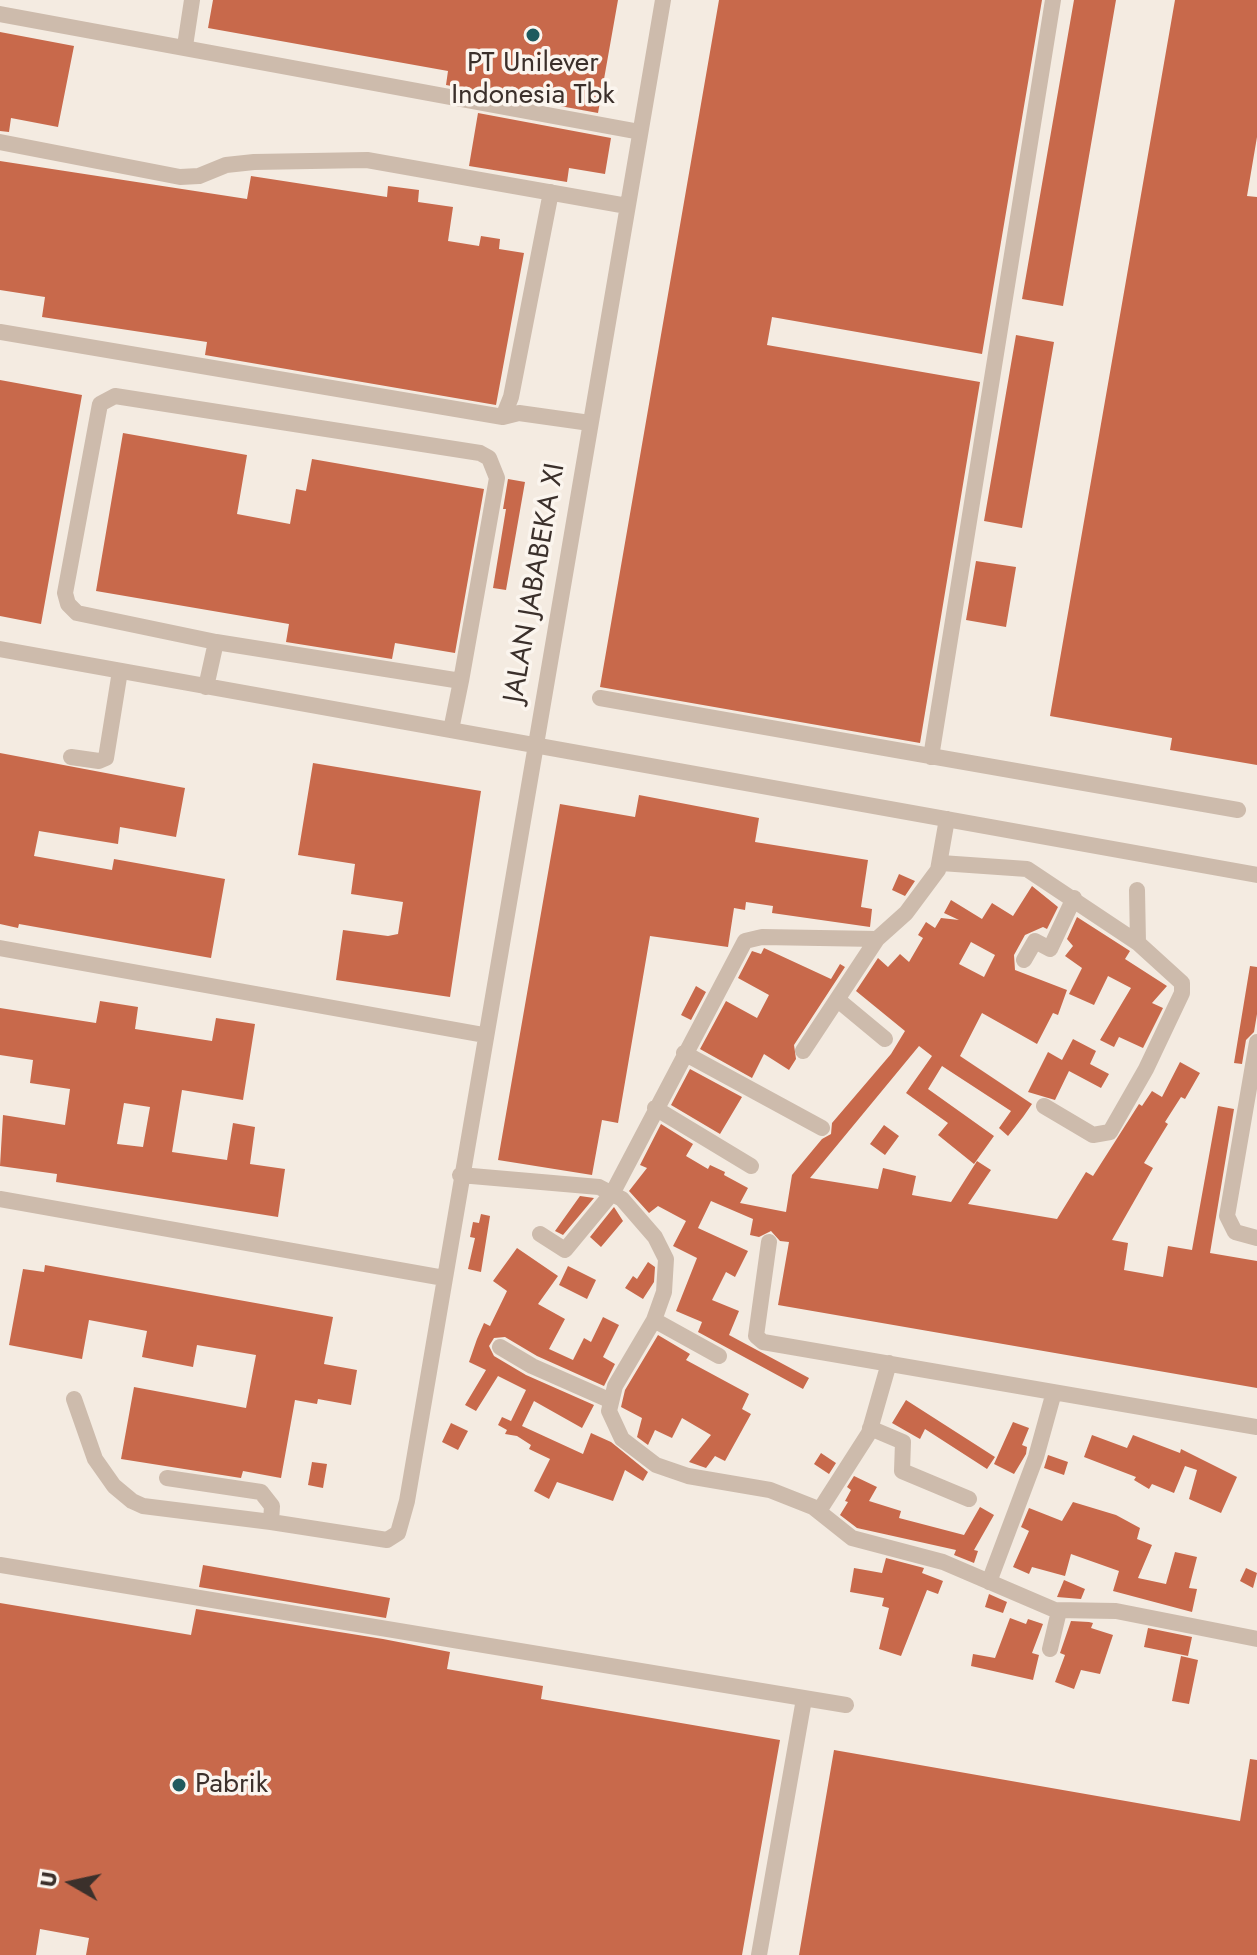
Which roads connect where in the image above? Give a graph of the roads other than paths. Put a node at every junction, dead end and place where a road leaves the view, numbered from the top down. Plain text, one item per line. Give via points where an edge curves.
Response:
1 (192, 0) edge
2 (663, 0) edge
3 (1053, 0) edge
4 (0, 14) edge
5 (185, 46) junction
6 (640, 132) junction
7 (0, 142) edge
8 (551, 192) junction
9 (627, 206) junction
10 (0, 332) edge
11 (503, 417) junction
12 (590, 423) junction
13 (216, 642) junction
14 (0, 649) edge
15 (120, 671) junction
16 (461, 681) junction
17 (206, 687) junction
18 (600, 698) dead end
19 (451, 730) junction
20 (534, 745) junction
21 (71, 757) dead end
22 (931, 757) junction
23 (1238, 810) dead end
24 (947, 819) junction
25 (941, 863) junction
26 (1257, 875) edge
27 (1137, 890) dead end
28 (1074, 898) junction
29 (877, 939) junction
30 (1138, 943) junction
31 (0, 948) edge
32 (1024, 960) dead end
33 (838, 1000) junction
34 (484, 1035) junction
35 (885, 1039) dead end
36 (1257, 1042) edge
37 (803, 1051) dead end
38 (684, 1053) junction
39 (1044, 1106) dead end
40 (655, 1108) junction
41 (822, 1128) dead end
42 (751, 1166) dead end
43 (460, 1175) junction
44 (613, 1192) junction
45 (0, 1199) edge
46 (540, 1234) dead end
47 (1257, 1238) edge
48 (769, 1242) dead end
49 (444, 1278) junction
50 (654, 1320) junction
51 (500, 1347) dead end
52 (719, 1356) dead end
53 (889, 1363) junction
54 (1054, 1392) junction
55 (74, 1399) dead end
56 (609, 1400) junction
57 (1257, 1427) edge
58 (870, 1428) junction
59 (167, 1478) dead end
60 (969, 1499) dead end
61 (819, 1511) junction
62 (271, 1522) junction
63 (0, 1565) edge
64 (989, 1582) junction
65 (1059, 1611) junction
66 (1257, 1639) edge
67 (1050, 1649) dead end
68 (804, 1699) junction
69 (846, 1705) dead end
70 (759, 1955) edge

1 - 5 street
2 - 6 street, JALAN JABABEKA XI
3 - 22 street
4 - 5 street
5 - 6 street
6 - 9 street, JALAN JABABEKA XI
7 - 8 street via 180,177 254,162 367,160
8 - 9 street
8 - 11 street
9 - 12 street, JALAN JABABEKA XI
10 - 11 street
11 - 12 street via 519,413
12 - 20 street, JALAN JABABEKA XI
13 - 16 street
13 - 16 street via 87,618 68,604 65,593 98,412 109,397 489,458 497,478
13 - 17 street
14 - 15 street
15 - 17 street
15 - 21 street via 106,758
16 - 19 street
17 - 19 street
18 - 22 street
19 - 20 street
20 - 24 street
20 - 34 street, JALAN JABABEKA XI
22 - 23 street
24 - 25 street
24 - 26 street
25 - 28 street via 1024,868
25 - 29 street via 906,913
27 - 30 street
28 - 30 street
28 - 32 street via 1050,949 1035,941
29 - 33 street
29 - 38 street via 749,938
30 - 39 street via 1183,988 1110,1132 1093,1135
31 - 34 street
33 - 35 street
33 - 37 street
34 - 43 street, JALAN JABABEKA XI
36 - 47 street via 1227,1216 1235,1232
38 - 40 street
38 - 41 street
40 - 42 street
40 - 44 street
43 - 44 street via 580,1183
43 - 49 street, JALAN JABABEKA XI
44 - 46 street via 565,1250
44 - 50 street via 655,1237 666,1259 664,1292
45 - 49 street
48 - 53 street via 757,1339
49 - 62 street, JALAN JABABEKA XI via 407,1501 396,1537 387,1540
50 - 52 street
50 - 56 street
51 - 56 street
53 - 54 street
53 - 58 street
54 - 57 street
54 - 64 street via 1036,1457
55 - 62 street via 95,1459 132,1501
56 - 61 street via 611,1423 622,1439 656,1465 770,1490
58 - 60 street via 903,1442 900,1466 906,1474
58 - 61 street via 852,1465
59 - 62 street via 261,1492 272,1506
61 - 64 street via 852,1538 943,1562
63 - 68 street
64 - 65 street
65 - 66 street via 1116,1611
65 - 67 street
68 - 69 street
68 - 70 street

